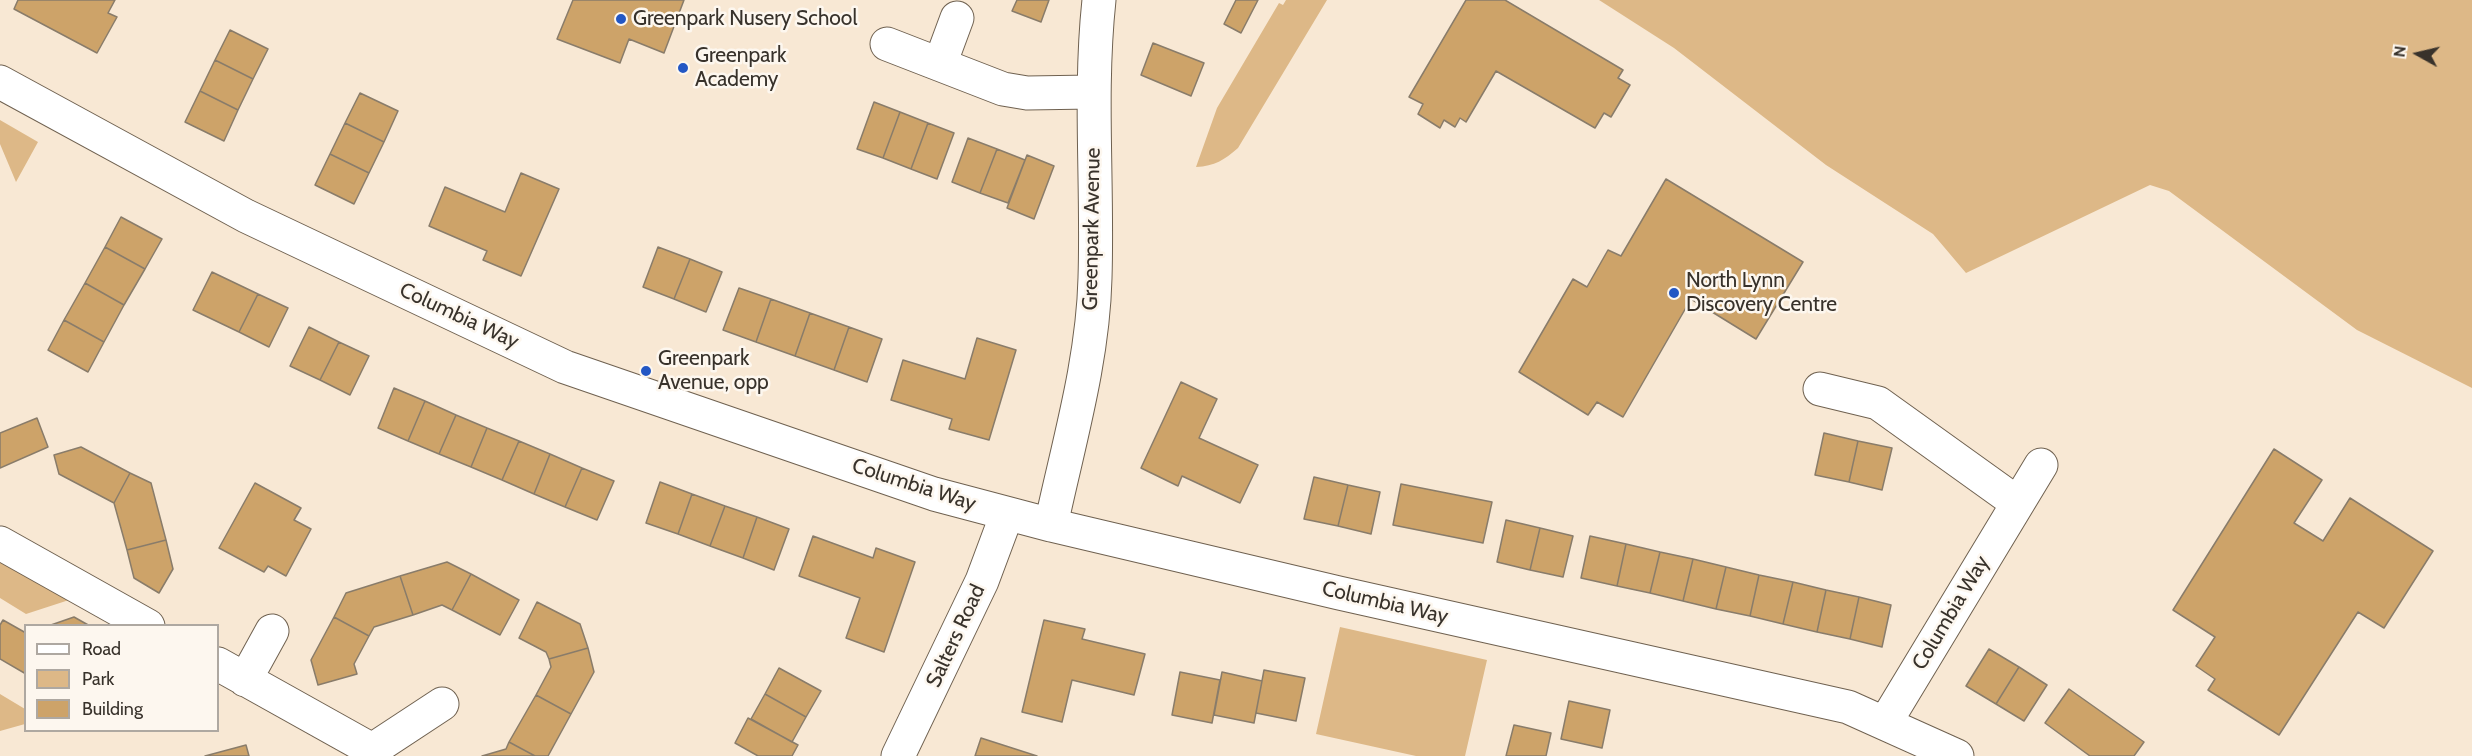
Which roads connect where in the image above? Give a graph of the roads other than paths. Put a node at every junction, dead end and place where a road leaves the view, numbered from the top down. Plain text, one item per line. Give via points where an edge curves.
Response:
1 (1099, 0) edge
2 (957, 18) dead end
3 (887, 44) dead end
4 (940, 64) junction
5 (0, 82) edge
6 (1092, 92) junction
7 (1820, 389) dead end
8 (2041, 465) dead end
9 (2016, 502) junction
10 (1007, 514) junction
11 (1051, 525) junction
12 (0, 543) edge
13 (144, 624) edge
14 (272, 631) dead end
15 (231, 672) edge
16 (442, 704) dead end
17 (1885, 723) junction
18 (372, 753) edge
19 (898, 756) edge
20 (1957, 756) edge

1 - 6 street, Greenpark Avenue
2 - 4 street
3 - 4 street
4 - 6 street via 1027,93
5 - 10 street, Columbia Way via 239,212 565,367 934,494
6 - 11 street, Greenpark Avenue via 1095,280 1084,374
7 - 9 street via 1878,403
8 - 9 street, Columbia Way
9 - 17 street, Columbia Way
10 - 11 street, Columbia Way
10 - 19 street, Salters Road via 982,581
11 - 17 street, Columbia Way via 1848,707
12 - 13 street
14 - 15 street
15 - 18 street
16 - 18 street
17 - 20 street, Columbia Way

